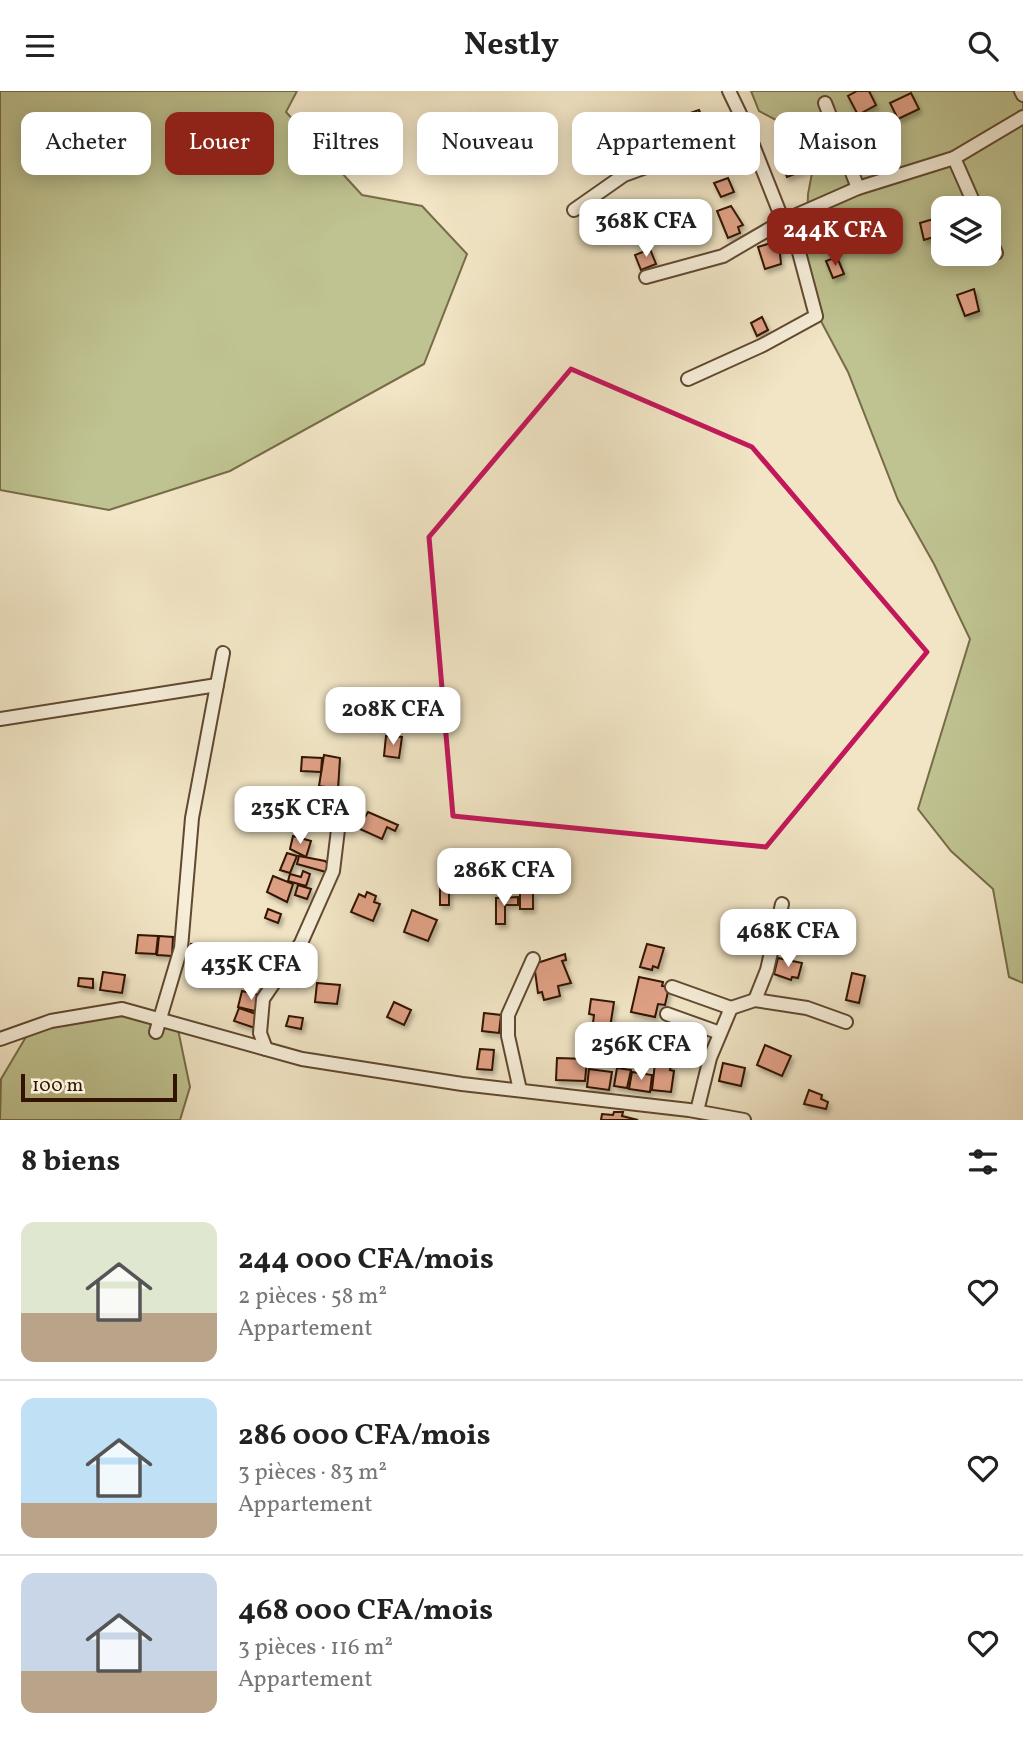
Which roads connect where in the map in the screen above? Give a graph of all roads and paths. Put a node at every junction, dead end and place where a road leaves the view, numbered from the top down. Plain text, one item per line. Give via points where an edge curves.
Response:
1 (729, 91) edge
2 (825, 103) dead end
3 (739, 112) edge
4 (1023, 117) edge
5 (954, 158) junction
6 (760, 163) edge
7 (624, 175) edge
8 (858, 188) junction
9 (971, 196) edge
10 (574, 210) dead end
11 (783, 222) junction
12 (646, 277) dead end
13 (688, 379) dead end
14 (223, 653) dead end
15 (217, 685) junction
16 (0, 719) edge
17 (340, 813) dead end
18 (782, 904) dead end
19 (533, 959) dead end
20 (672, 987) dead end
21 (755, 1000) junction
22 (731, 1009) junction
23 (667, 1014) dead end
24 (162, 1017) junction
25 (846, 1022) dead end
26 (156, 1032) dead end
27 (720, 1033) junction
28 (0, 1039) edge
29 (266, 1049) junction
30 (520, 1090) junction
31 (691, 1114) edge
32 (744, 1120) edge

1 - 3 street
2 - 8 street
4 - 5 street
5 - 8 street
5 - 9 street
6 - 11 street
7 - 10 street
8 - 11 street
11 - 12 street via 723,256
11 - 13 street via 792,226 816,316
14 - 15 street
15 - 16 street
15 - 24 street via 192,817 181,948
17 - 29 street via 333,871 301,943 263,999 260,1033
18 - 21 street
19 - 30 street via 508,1015
20 - 22 street
21 - 22 street
21 - 25 street via 807,1007
22 - 27 street
23 - 27 street
24 - 26 street
24 - 28 street via 122,1009 99,1010
24 - 29 street
27 - 31 street
29 - 30 street via 302,1059
30 - 31 street
31 - 32 street

